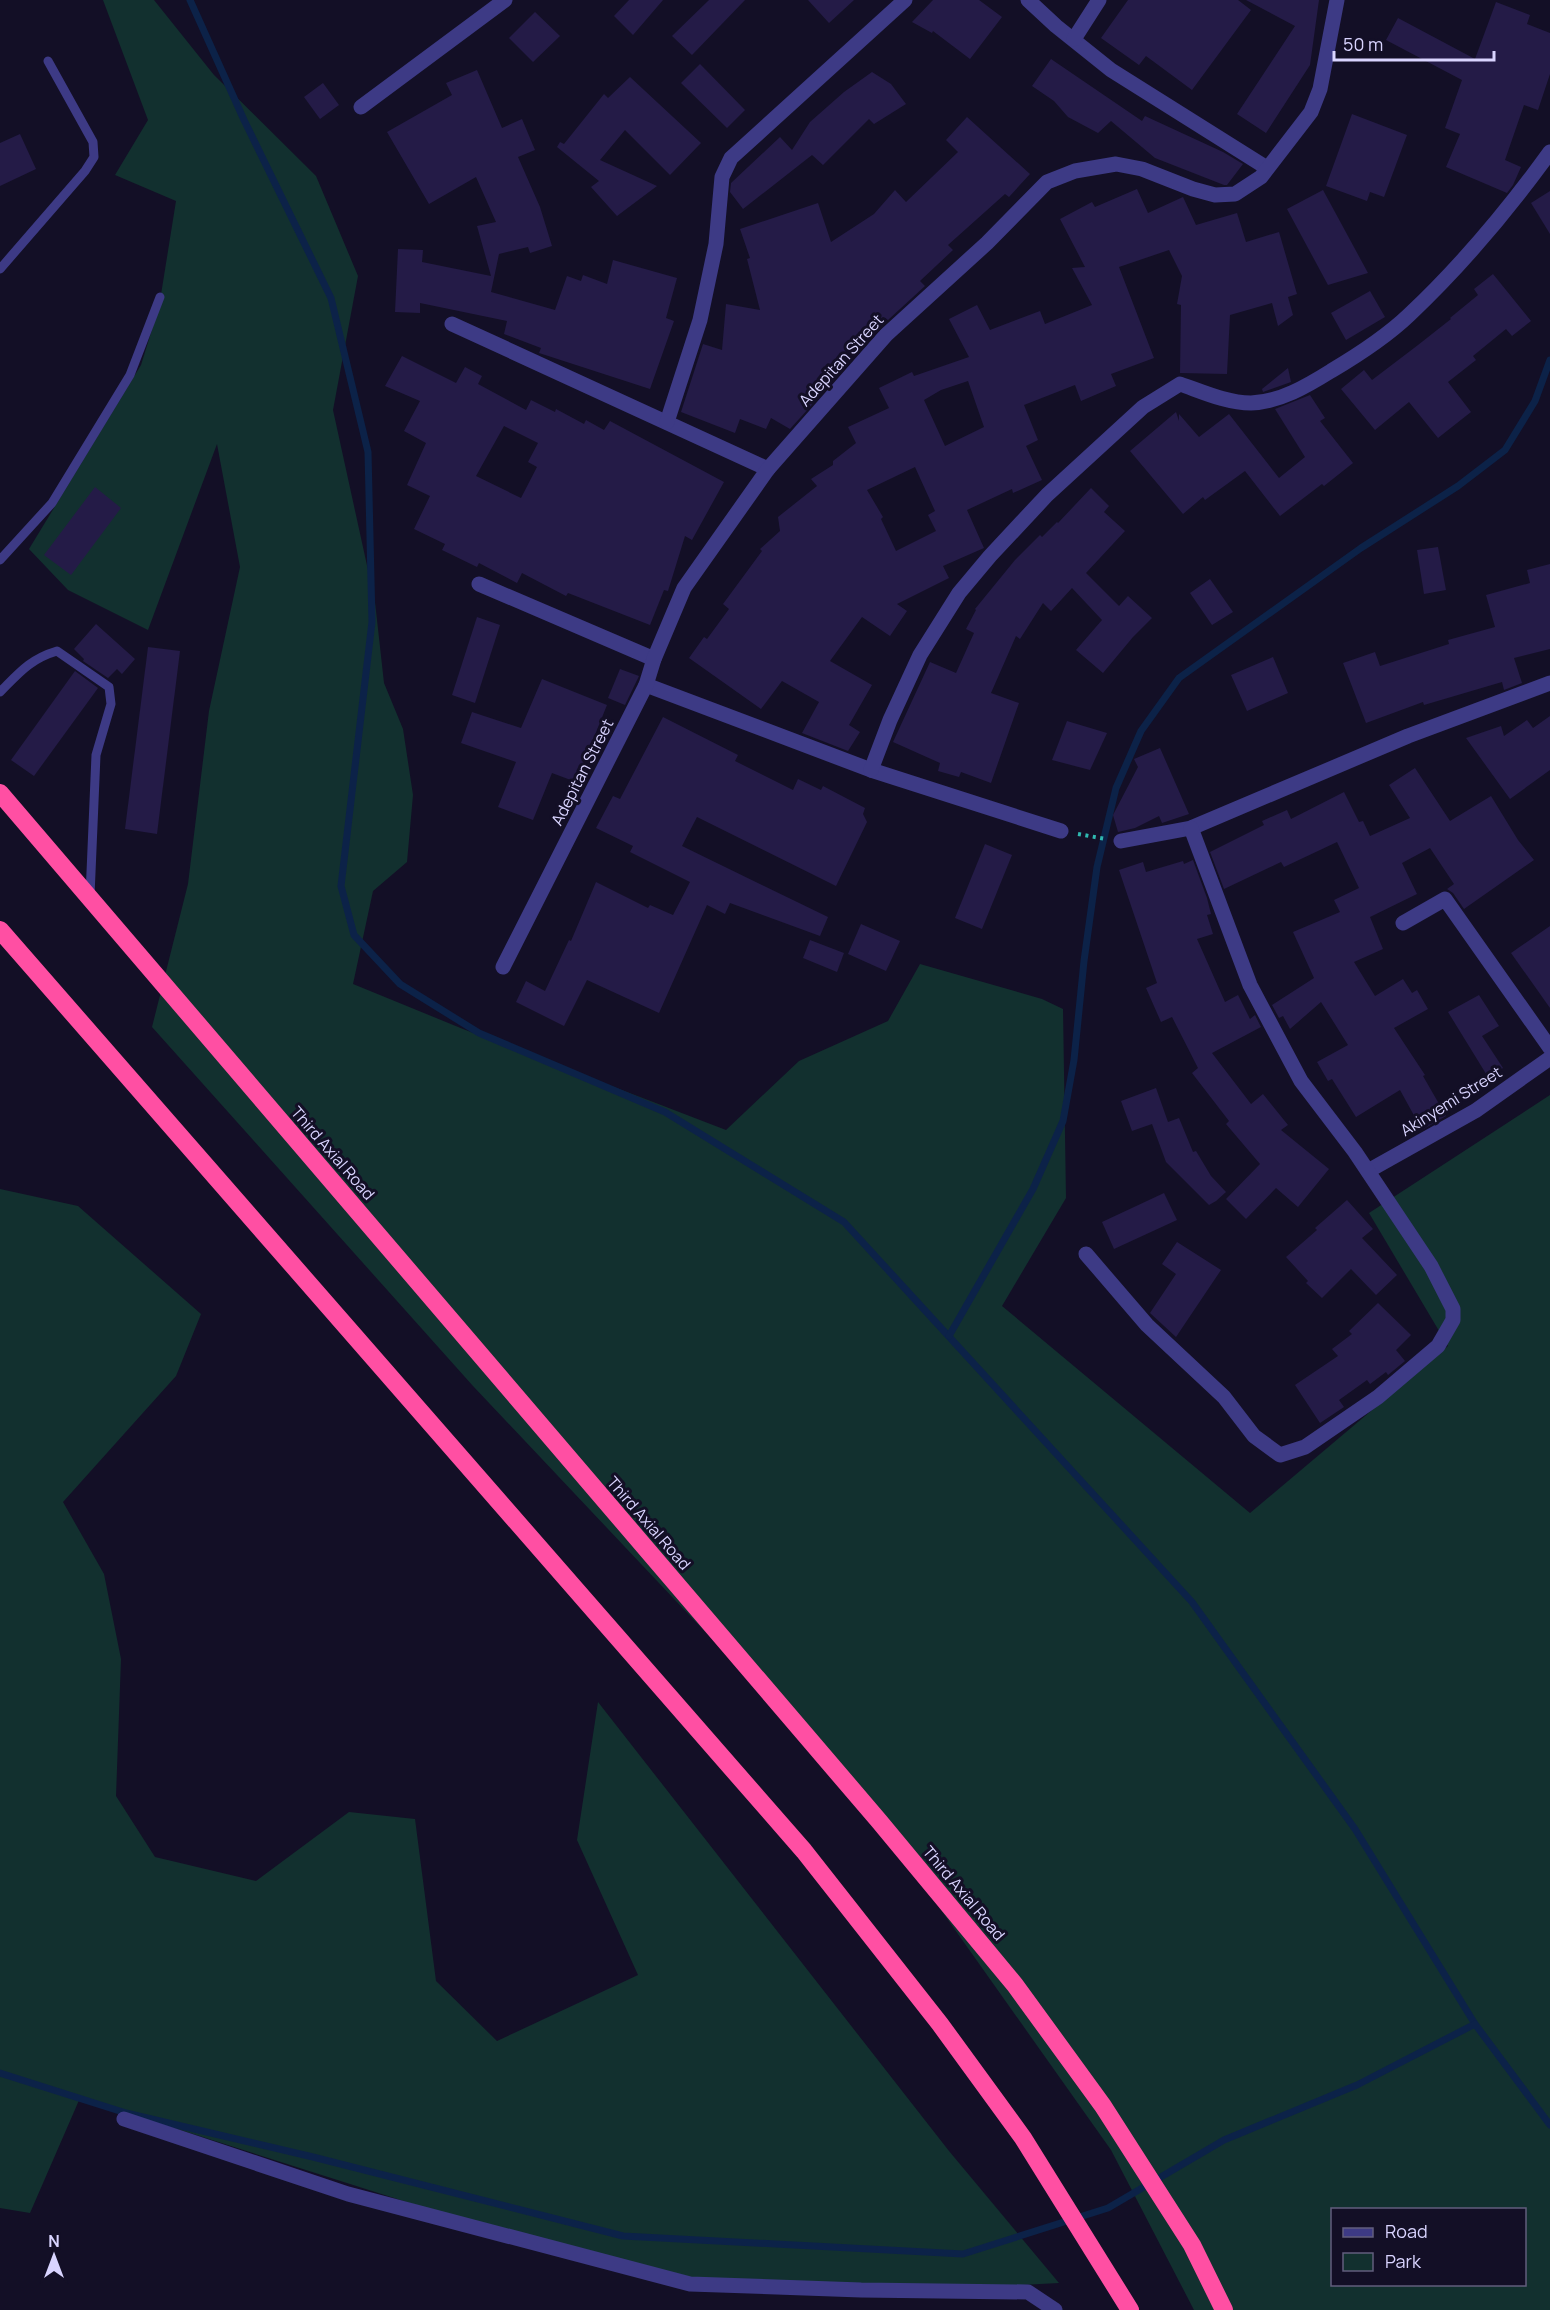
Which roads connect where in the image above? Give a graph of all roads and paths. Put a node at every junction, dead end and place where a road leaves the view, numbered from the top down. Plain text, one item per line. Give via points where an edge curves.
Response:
1 (505, 0) edge
2 (905, 0) edge
3 (1028, 0) edge
4 (1098, 0) edge
5 (1337, 0) edge
6 (1074, 39) junction
7 (48, 61) dead end
8 (361, 107) dead end
9 (1550, 152) edge
10 (1267, 168) junction
11 (0, 269) edge
12 (160, 297) dead end
13 (452, 324) dead end
14 (667, 422) junction
15 (768, 469) junction
16 (0, 560) edge
17 (479, 584) dead end
18 (654, 659) junction
19 (1550, 683) edge
20 (646, 685) junction
21 (0, 692) edge
22 (871, 770) junction
23 (0, 793) edge
24 (1191, 828) junction
25 (1064, 831) joint
26 (1115, 840) joint
27 (90, 899) junction
28 (1403, 923) dead end
29 (0, 930) edge
30 (502, 967) dead end
31 (1550, 1048) edge
32 (1550, 1058) edge
33 (1368, 1171) junction
34 (1086, 1254) dead end
35 (124, 2119) dead end
36 (1055, 2310) edge
37 (1130, 2310) edge
38 (1224, 2310) edge

1 - 8 street
2 - 14 street via 731,158 722,177 716,244 700,320
3 - 6 street
4 - 6 street
5 - 10 street, Adepitan Street via 1320,89 1311,112
6 - 10 street via 1111,70
7 - 11 lane via 93,142 94,157
9 - 22 street via 1488,230 1409,316 1384,337 1314,382 1280,398 1232,401 1180,384 1143,408 1047,495 990,556 920,655
10 - 15 street, Adepitan Street via 1261,177 1235,194 1215,195 1116,164 1075,171 1047,182 886,335
12 - 16 lane via 130,375 52,503
13 - 14 street
14 - 15 street
15 - 18 street, Adepitan Street via 684,588
17 - 18 street
18 - 20 street, Adepitan Street
19 - 24 street via 1408,736
20 - 22 street
20 - 30 street, Adepitan Street
21 - 27 lane via 27,665 57,651 109,687 111,704 96,755
22 - 25 street
23 - 27 highway, Third Axial Road
24 - 26 street
24 - 33 street via 1250,985 1301,1081
25 - 26 path
27 - 38 highway, Third Axial Road via 1015,1985 1103,2106 1192,2245
28 - 31 street via 1445,899
29 - 37 highway via 804,1851 940,2024 1023,2138
32 - 33 street, Akinyemi Street via 1475,1111
33 - 34 street via 1448,1295 1453,1320 1438,1346 1378,1396 1305,1447 1280,1455 1254,1436 1224,1397 1147,1325
35 - 36 street via 348,2194 690,2284 1028,2292

